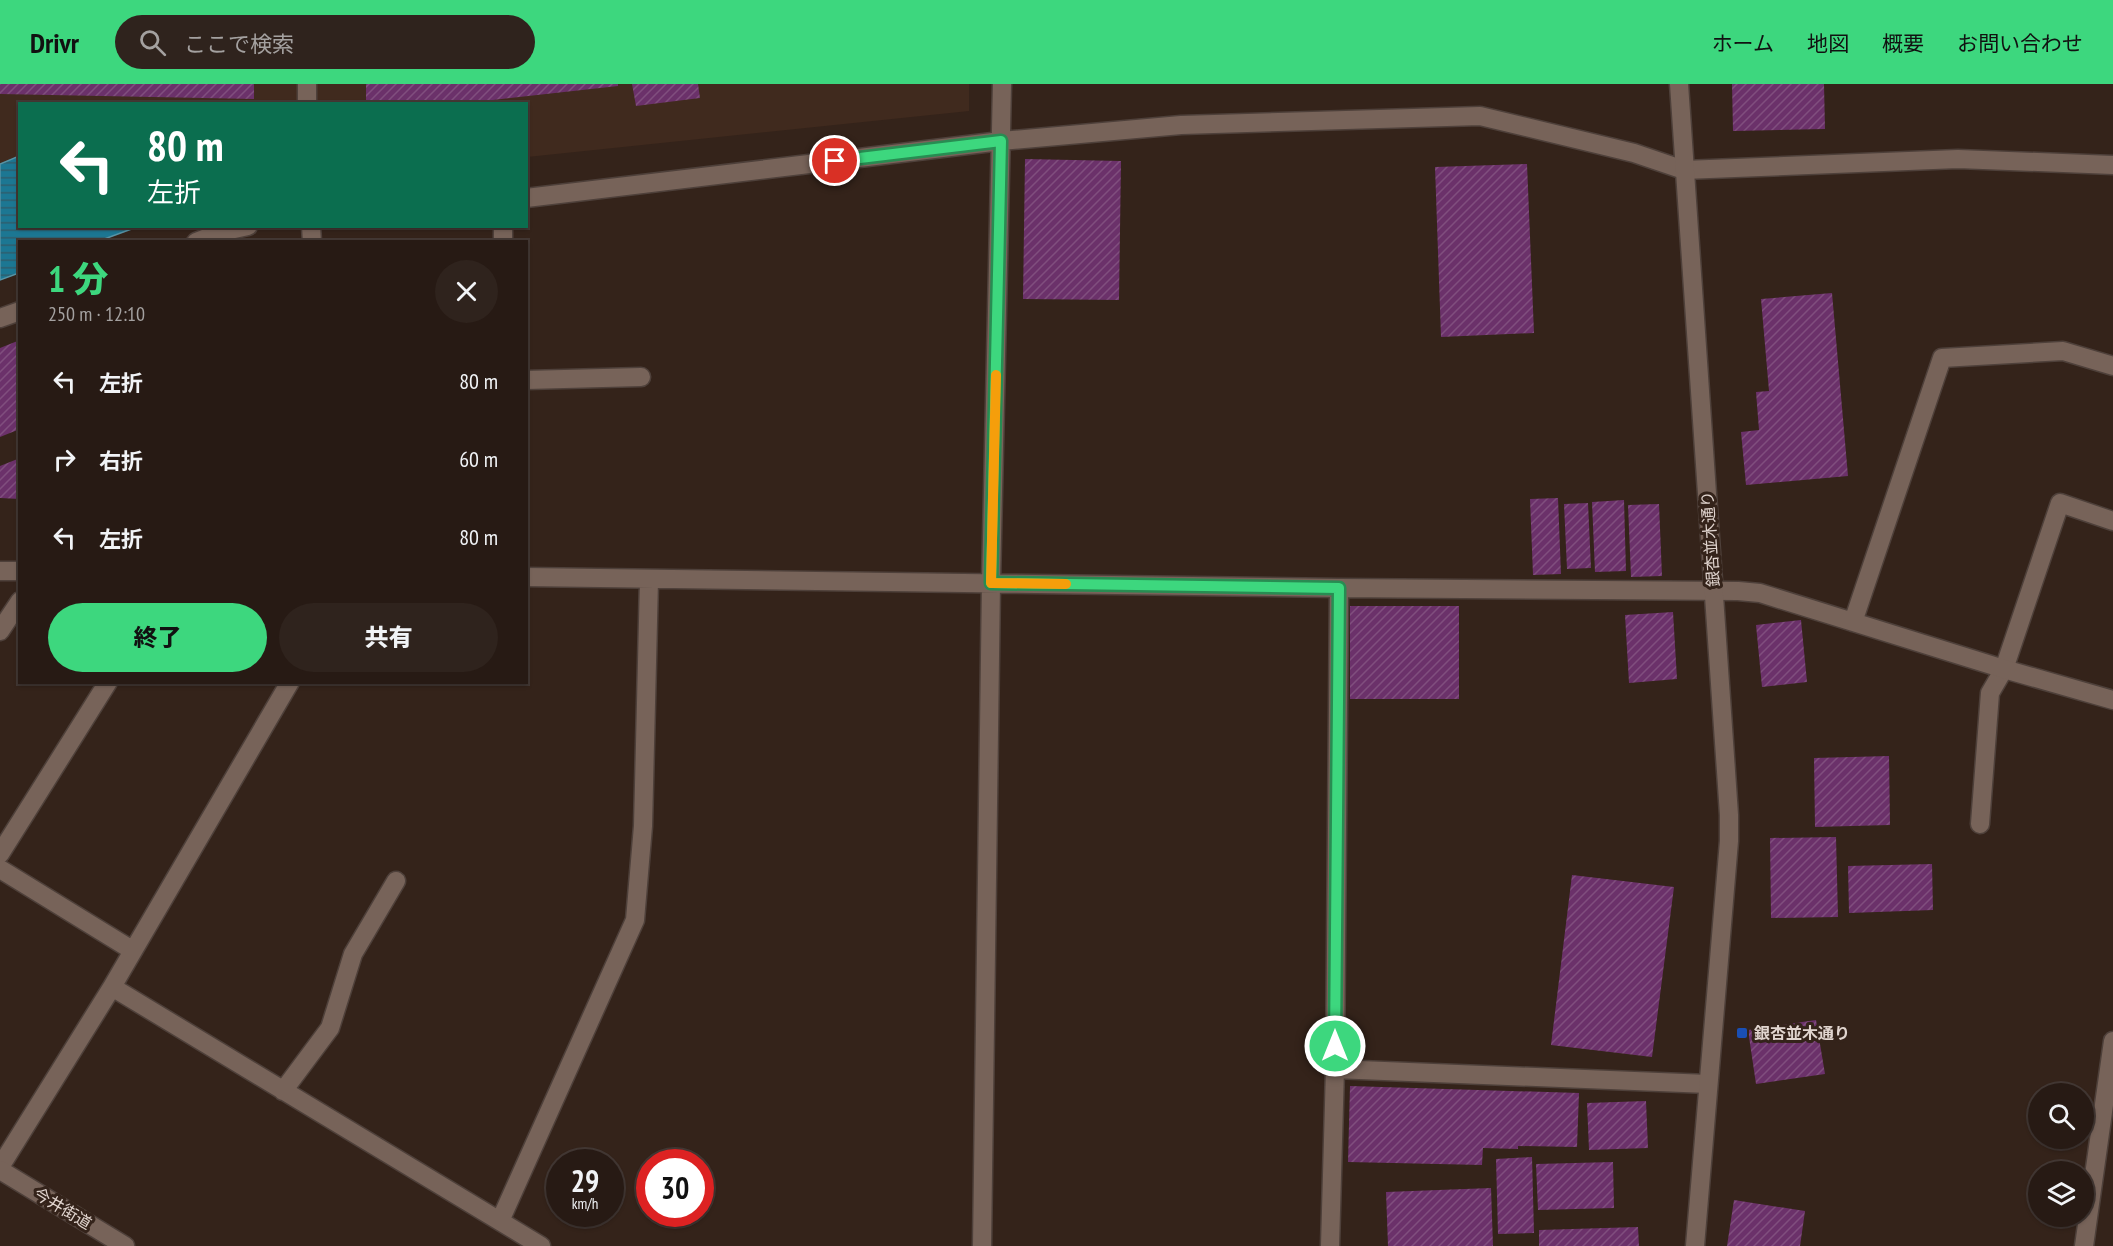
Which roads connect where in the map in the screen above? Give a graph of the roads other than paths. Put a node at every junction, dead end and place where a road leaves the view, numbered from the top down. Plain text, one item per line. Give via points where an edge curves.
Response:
1 (307, 84) edge
2 (1002, 84) edge
3 (1679, 84) edge
4 (307, 102) edge
5 (1001, 141) junction
6 (2113, 165) edge
7 (1684, 170) junction
8 (528, 198) edge
9 (239, 228) edge
10 (201, 240) edge
11 (18, 312) edge
12 (0, 318) edge
13 (2113, 366) edge
14 (641, 377) dead end
15 (528, 380) edge
16 (2113, 521) edge
17 (0, 571) edge
18 (18, 571) edge
19 (528, 577) edge
20 (649, 580) junction
21 (991, 583) junction
22 (1339, 588) junction
23 (1714, 591) junction
24 (18, 604) edge
25 (1853, 622) junction
26 (0, 631) edge
27 (2004, 669) junction
28 (107, 684) edge
29 (289, 684) edge
30 (2113, 700) edge
31 (1980, 824) dead end
32 (0, 854) edge
33 (0, 869) edge
34 (396, 881) dead end
35 (132, 950) junction
36 (112, 987) junction
37 (2113, 1041) edge
38 (1335, 1069) junction
39 (1708, 1084) junction
40 (284, 1091) junction
41 (0, 1169) edge
42 (500, 1221) junction
43 (125, 1246) edge
44 (541, 1246) edge
45 (982, 1246) edge
46 (1330, 1246) edge
47 (1695, 1246) edge
48 (2084, 1246) edge

1 - 4 street
2 - 5 street
3 - 7 street, 銀杏並木通り
5 - 7 street via 1181,125 1480,116 1634,153
5 - 8 street
5 - 21 street
6 - 7 street via 1958,159
7 - 23 street, 銀杏並木通り
9 - 10 street
11 - 12 street
13 - 25 street via 2063,351 1942,358
14 - 15 street
16 - 27 street via 2060,503
17 - 18 street
19 - 20 street
20 - 21 street
20 - 42 street via 643,826 634,920
21 - 22 street
21 - 45 street
22 - 23 street
22 - 38 street
23 - 25 street via 1760,593
23 - 39 street, 銀杏並木通り via 1729,841
24 - 26 street
25 - 27 street
27 - 30 street
27 - 31 street via 1990,693
28 - 32 street
29 - 35 street
33 - 35 street
34 - 40 street via 353,954 330,1028
35 - 36 street
36 - 40 street
36 - 41 street
37 - 48 street
38 - 39 street
38 - 46 street
39 - 47 street, 銀杏並木通り
40 - 42 street
41 - 43 street, 今井街道
42 - 44 street

